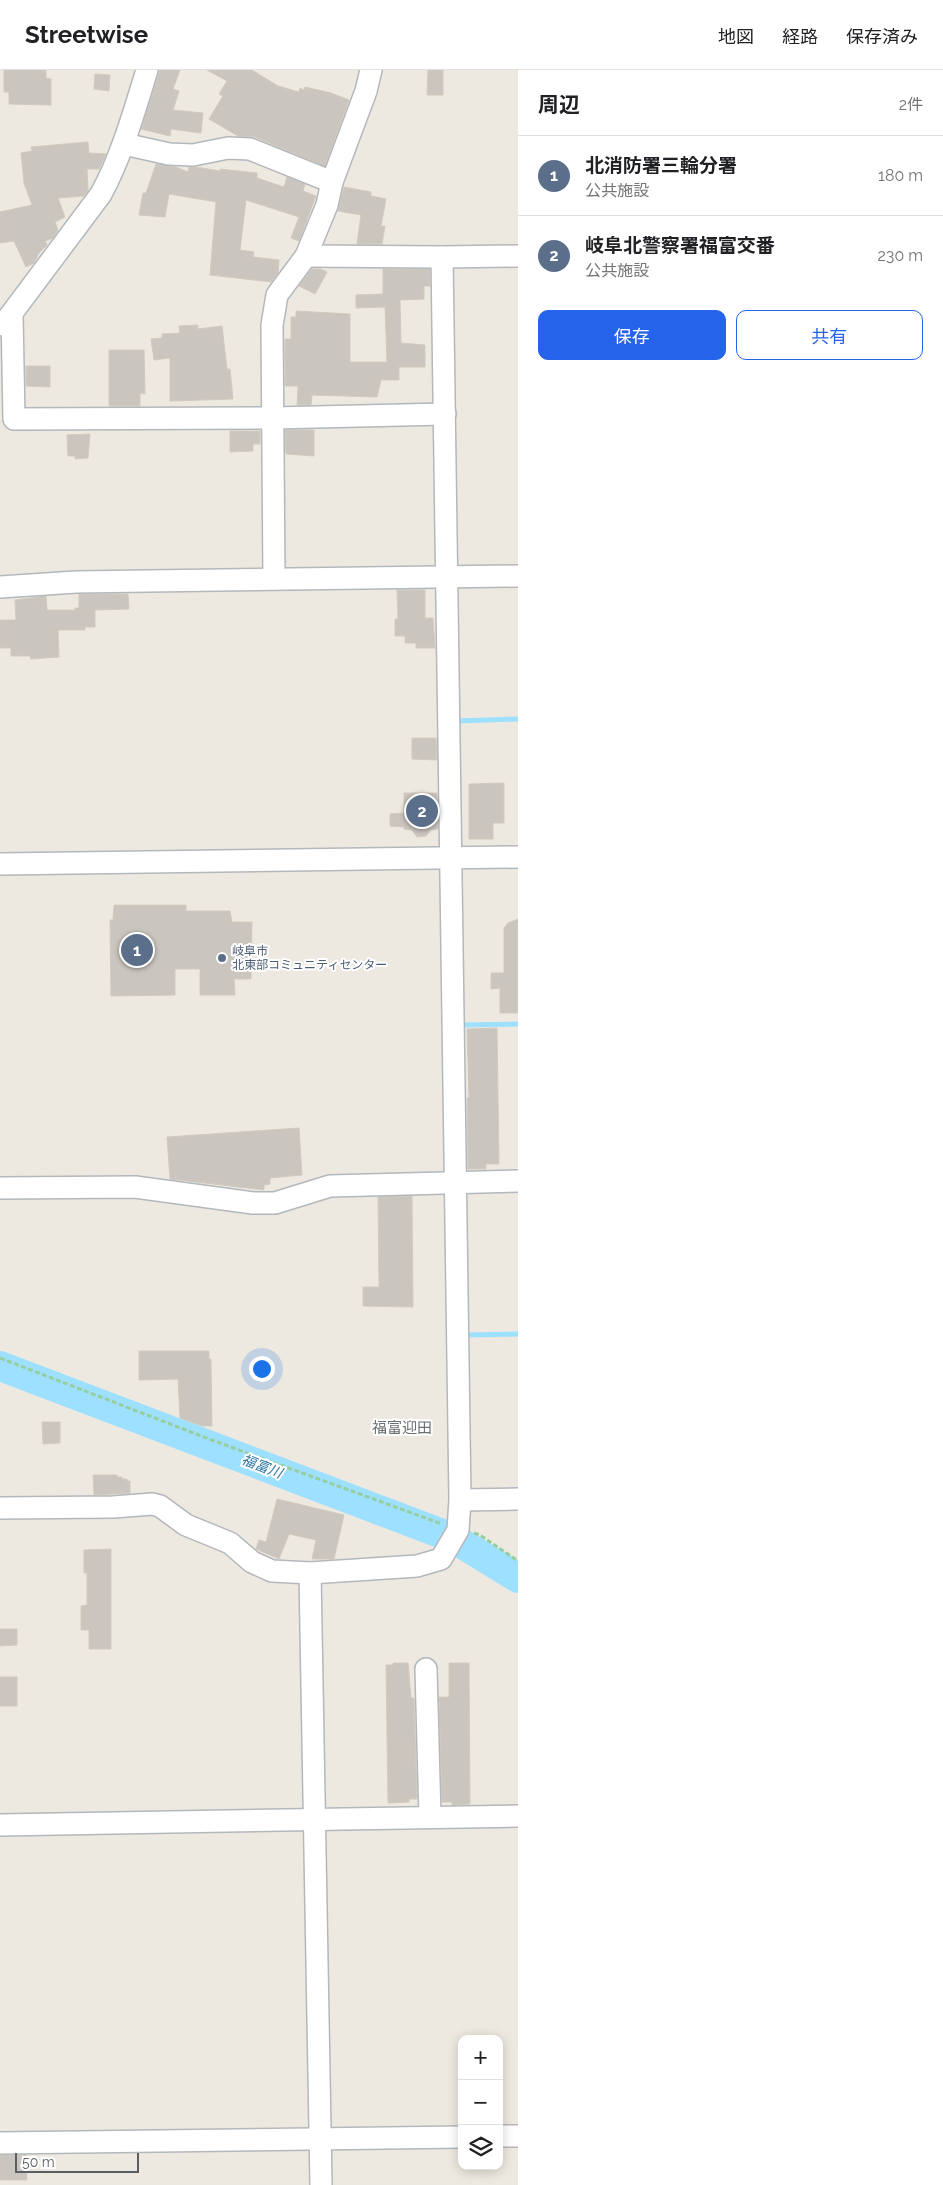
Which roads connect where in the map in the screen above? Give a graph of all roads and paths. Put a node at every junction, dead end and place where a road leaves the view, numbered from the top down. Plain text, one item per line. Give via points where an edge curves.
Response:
1 (147, 70) edge
2 (371, 70) edge
3 (124, 144) junction
4 (332, 182) junction
5 (306, 256) junction
6 (518, 256) edge
7 (442, 257) junction
8 (6, 321) edge
9 (445, 414) junction
10 (273, 418) junction
11 (518, 576) edge
12 (446, 577) junction
13 (274, 578) junction
14 (0, 588) edge
15 (518, 857) edge
16 (451, 858) junction
17 (0, 864) edge
18 (518, 1181) edge
19 (460, 1182) junction
20 (0, 1188) edge
21 (0, 1358) edge
22 (518, 1499) edge
23 (465, 1500) junction
24 (0, 1508) edge
25 (453, 1540) junction
26 (518, 1561) edge
27 (310, 1573) junction
28 (426, 1668) dead end
29 (518, 1816) edge
30 (430, 1817) junction
31 (315, 1819) junction
32 (0, 1825) edge
33 (503, 2136) edge
34 (518, 2136) edge
35 (458, 2137) edge
36 (320, 2139) junction
37 (0, 2143) edge
38 (321, 2185) edge

1 - 3 street
2 - 4 street
3 - 4 street via 168,154 193,155 228,148 250,149
3 - 8 street via 101,194
4 - 5 street via 327,205
5 - 7 street
5 - 10 street via 277,295 272,325
6 - 7 street
7 - 9 street
8 - 10 street via 14,419
9 - 10 street
9 - 12 street
10 - 13 street
11 - 12 street
12 - 13 street
12 - 16 street
13 - 14 street via 76,582
15 - 16 street
16 - 17 street
16 - 19 street
18 - 19 street
19 - 20 street via 330,1186 275,1203 135,1187
19 - 23 street
21 - 25 path via 209,1439
22 - 23 street
23 - 25 street
24 - 27 street via 152,1504 160,1506 186,1525 230,1543 252,1562 272,1571
25 - 26 path via 480,1535
25 - 27 street via 441,1559 417,1566
27 - 31 street
28 - 30 street
29 - 30 street
30 - 31 street
31 - 32 street
31 - 36 street
33 - 34 street
35 - 36 street
36 - 37 street
36 - 38 street

